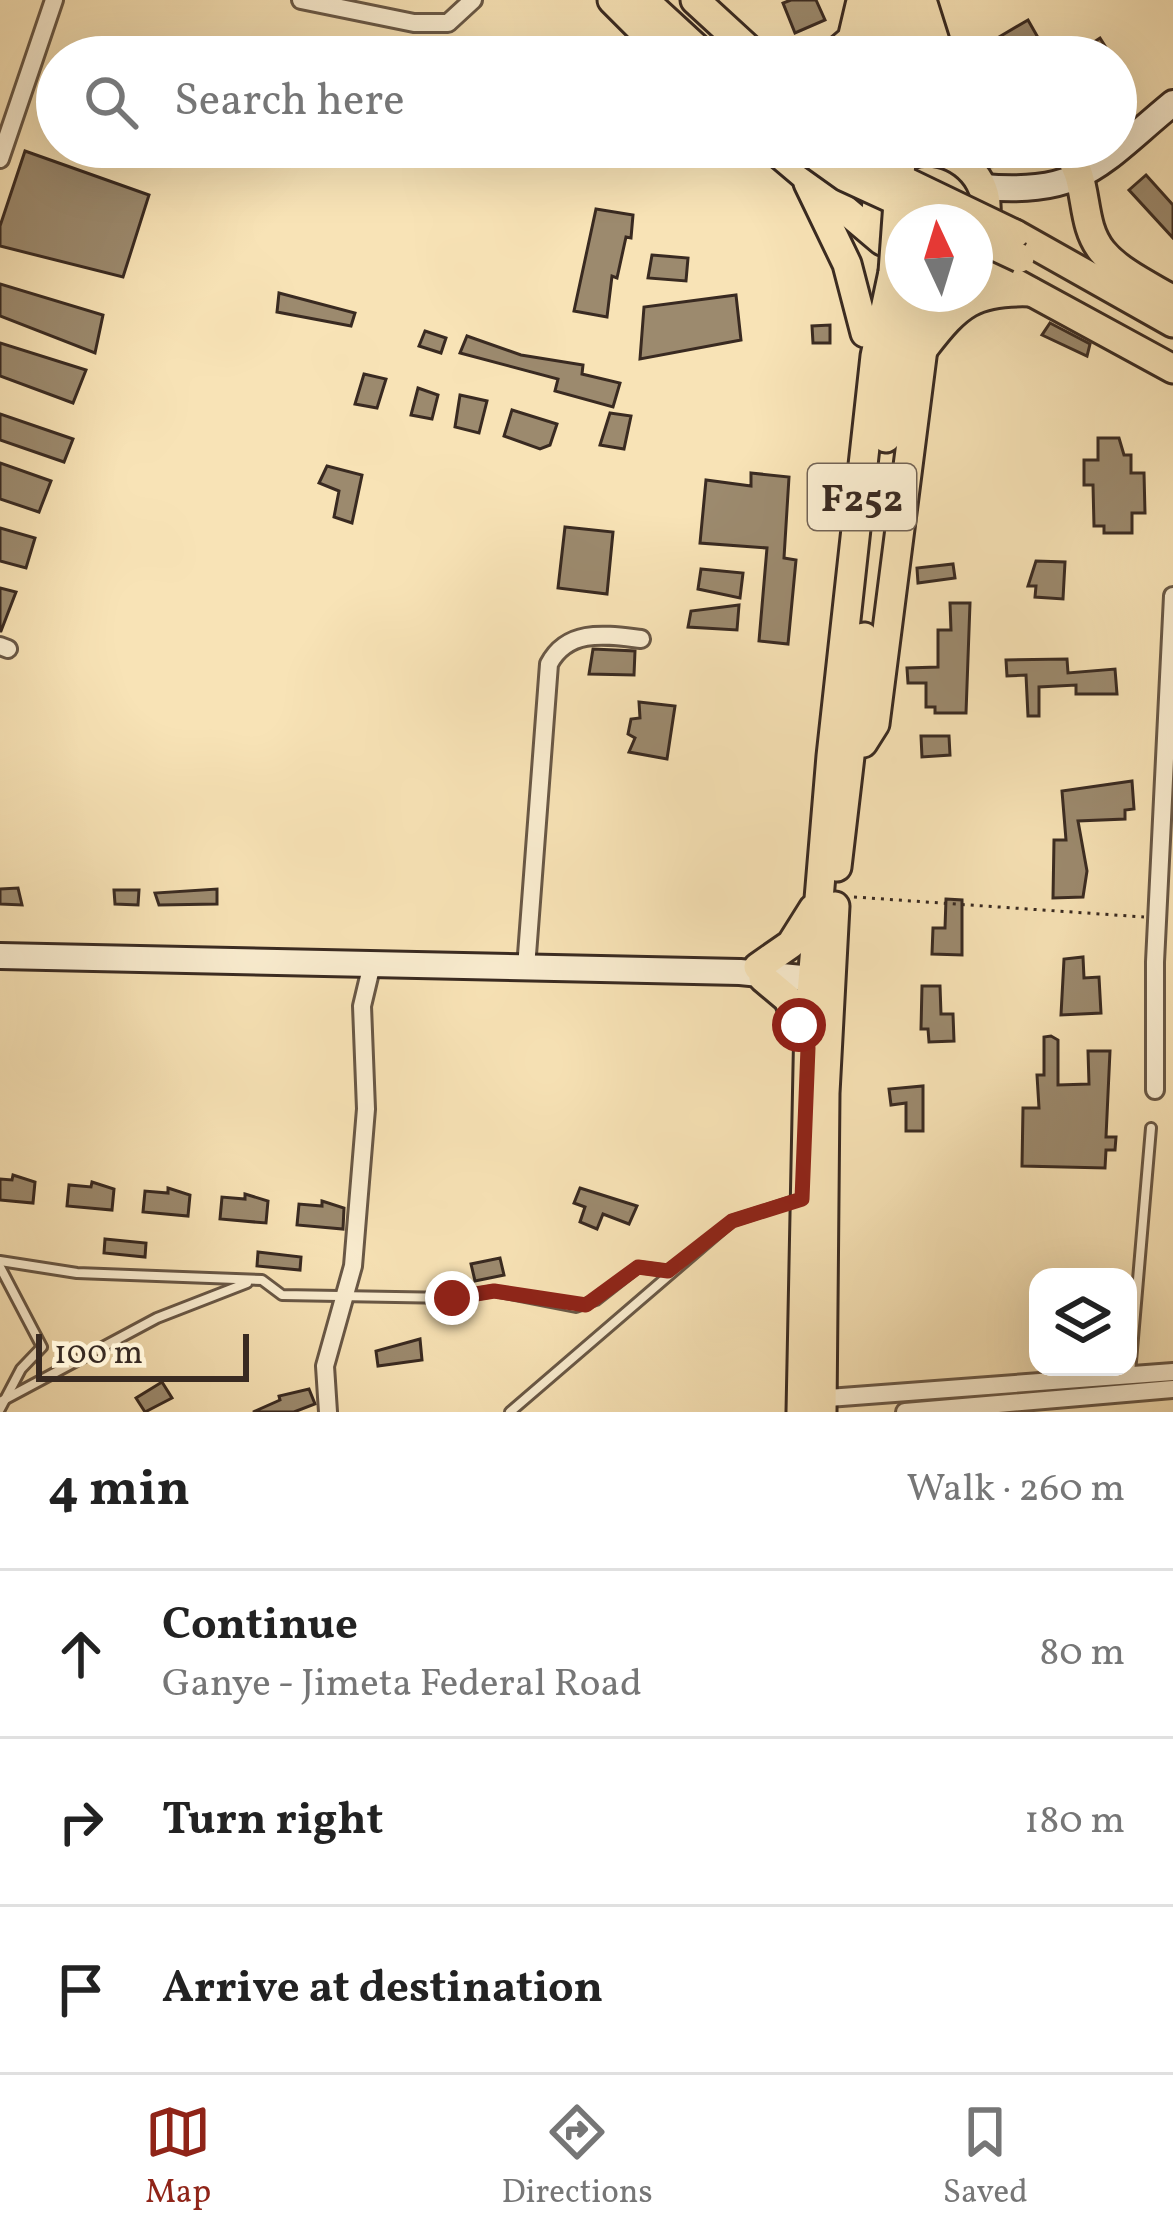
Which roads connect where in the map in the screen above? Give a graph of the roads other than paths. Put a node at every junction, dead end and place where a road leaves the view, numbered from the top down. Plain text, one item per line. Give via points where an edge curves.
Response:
1 (301, 0) edge
2 (473, 0) edge
3 (612, 0) edge
4 (644, 0) edge
5 (666, 0) edge
6 (695, 0) edge
7 (899, 0) edge
8 (922, 0) edge
9 (52, 1) edge
10 (866, 2) edge
11 (40, 36) edge
12 (648, 36) edge
13 (683, 36) edge
14 (704, 36) edge
15 (734, 36) edge
16 (854, 36) edge
17 (872, 36) edge
18 (882, 36) edge
19 (908, 36) edge
20 (933, 36) edge
21 (36, 49) edge
22 (1173, 85) edge
23 (1173, 103) edge
24 (1137, 114) edge
25 (1137, 133) edge
26 (0, 158) edge
27 (794, 168) edge
28 (832, 168) edge
29 (873, 168) edge
30 (899, 168) edge
31 (912, 168) edge
32 (915, 168) edge
33 (947, 168) edge
34 (1077, 168) edge
35 (1095, 168) edge
36 (806, 179) junction
37 (1082, 179) junction
38 (982, 187) junction
39 (904, 204) edge
40 (904, 204) edge
41 (914, 204) edge
42 (984, 204) edge
43 (885, 232) edge
44 (993, 243) edge
45 (1018, 246) junction
46 (885, 253) edge
47 (993, 270) edge
48 (885, 281) edge
49 (1035, 292) junction
50 (1173, 300) edge
51 (885, 303) edge
52 (928, 312) edge
53 (1173, 323) edge
54 (865, 333) junction
55 (1173, 344) edge
56 (925, 346) junction
57 (1173, 368) edge
58 (1173, 596) edge
59 (641, 639) dead end
60 (842, 756) junction
61 (826, 897) junction
62 (0, 956) edge
63 (372, 964) junction
64 (526, 968) junction
65 (754, 972) junction
66 (813, 973) junction
67 (808, 1048) junction
68 (1155, 1090) dead end
69 (1151, 1128) dead end
70 (802, 1199) junction
71 (0, 1264) edge
72 (668, 1271) junction
73 (249, 1282) junction
74 (1137, 1293) edge
75 (346, 1298) junction
76 (1173, 1372) edge
77 (1137, 1375) edge
78 (1120, 1376) edge
79 (1173, 1389) edge
80 (1, 1404) edge
81 (811, 1406) edge
82 (328, 1412) edge
83 (510, 1412) edge
84 (905, 1412) edge

1 - 2 street via 448,23
3 - 12 main road
4 - 13 main road
5 - 14 main road
6 - 15 main road
7 - 19 main road
8 - 20 main road
9 - 11 street
10 - 16 main road
10 - 17 main road
10 - 18 main road
21 - 26 street
22 - 24 main road
23 - 25 main road
27 - 36 main road
28 - 39 main road, bridge
29 - 45 main road, bridge
30 - 43 main road, F252 via 874,194
31 - 40 main road, bridge
32 - 41 main road, bridge
33 - 38 main road
34 - 37 main road
35 - 37 main road
36 - 46 main road
36 - 54 main road via 847,264
37 - 38 main road via 1028,190
37 - 50 main road via 1104,254
38 - 42 main road
44 - 45 main road, bridge
45 - 53 main road
45 - 55 main road
47 - 49 main road
48 - 54 main road
49 - 56 main road via 998,291 956,307
49 - 57 main road
51 - 60 main road, F252
52 - 56 main road
54 - 60 main road via 826,710
56 - 60 main road via 875,724
58 - 68 street
59 - 64 street via 576,638 549,664
60 - 61 main road, F252
61 - 65 main road via 791,944
61 - 66 main road, F252
61 - 81 main road, F252
62 - 63 main road
63 - 64 main road
63 - 75 street via 362,1006 366,1109
64 - 65 main road
65 - 66 main road
65 - 67 main road via 788,999
66 - 67 main road, F252
67 - 70 main road, F252
69 - 74 lane
70 - 72 lane via 732,1221
70 - 81 main road, F252
71 - 73 lane
71 - 80 lane via 42,1347
72 - 75 lane via 638,1267 576,1306 494,1291
72 - 83 lane
73 - 75 lane via 262,1280 282,1295
73 - 80 lane via 158,1318
75 - 82 street via 325,1366
76 - 77 street
78 - 81 street
79 - 84 street

